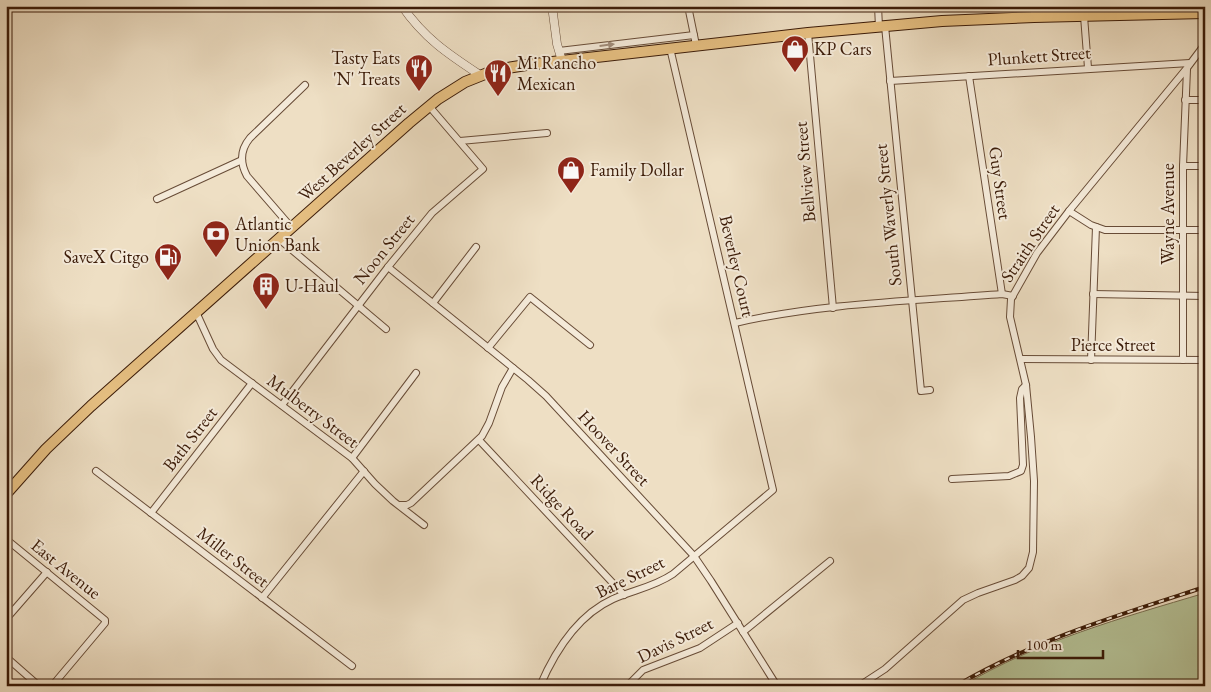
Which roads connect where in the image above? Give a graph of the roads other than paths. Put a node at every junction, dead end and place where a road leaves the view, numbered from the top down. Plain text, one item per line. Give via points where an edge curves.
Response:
1 (402, 6) edge
2 (552, 6) edge
3 (688, 6) edge
4 (878, 6) edge
5 (1034, 12) edge
6 (1205, 13) edge
7 (1084, 16) junction
8 (882, 27) junction
9 (808, 33) junction
10 (695, 40) junction
11 (1205, 44) edge
12 (670, 48) junction
13 (560, 56) junction
14 (1189, 66) junction
15 (1088, 68) junction
16 (480, 75) junction
17 (970, 76) junction
18 (890, 81) junction
19 (305, 85) dead end
20 (1185, 100) junction
21 (1205, 100) edge
22 (429, 106) junction
23 (547, 133) dead end
24 (460, 141) junction
25 (242, 160) junction
26 (1183, 166) junction
27 (1205, 166) edge
28 (157, 199) dead end
29 (1069, 211) junction
30 (292, 228) junction
31 (1096, 228) junction
32 (1183, 230) junction
33 (1205, 230) edge
34 (279, 239) junction
35 (476, 247) dead end
36 (388, 267) junction
37 (1002, 294) junction
38 (1093, 294) junction
39 (1013, 296) junction
40 (1183, 296) junction
41 (1205, 296) edge
42 (911, 301) junction
43 (433, 302) junction
44 (358, 305) junction
45 (833, 308) junction
46 (196, 312) junction
47 (735, 323) junction
48 (386, 329) dead end
49 (590, 345) dead end
50 (488, 348) junction
51 (1021, 359) junction
52 (1091, 360) junction
53 (1183, 360) junction
54 (1205, 360) edge
55 (513, 368) junction
56 (416, 374) dead end
57 (252, 383) junction
58 (1026, 385) junction
59 (930, 390) dead end
60 (282, 405) junction
61 (479, 440) junction
62 (352, 458) junction
63 (96, 471) dead end
64 (364, 471) junction
65 (952, 479) dead end
66 (773, 490) joint
67 (6, 494) edge
68 (400, 505) junction
69 (151, 513) junction
70 (424, 525) dead end
71 (6, 540) edge
72 (694, 556) junction
73 (830, 561) dead end
74 (47, 572) junction
75 (624, 595) junction
76 (262, 598) junction
77 (6, 619) edge
78 (738, 624) junction
79 (743, 632) junction
80 (6, 657) edge
81 (352, 666) dead end
82 (39, 686) edge
83 (52, 686) edge
84 (540, 686) edge
85 (627, 686) edge
86 (777, 686) edge
87 (859, 686) edge

1 - 16 street via 434,44
2 - 13 street
3 - 10 street
4 - 8 street, South Waverly Street
5 - 7 main road, West Beverley Street
5 - 8 main road, West Beverley Street
6 - 7 main road, West Beverley Street
7 - 15 street
8 - 9 main road, West Beverley Street
8 - 18 street, South Waverly Street
9 - 10 main road, West Beverley Street
9 - 45 street, Bellview Street
10 - 12 main road, West Beverley Street
13 -> 10 street, West Beverley Street
11 - 14 street, Straith Street
12 - 13 main road, West Beverley Street
12 - 47 street, Beverley Court
13 - 16 main road, West Beverley Street
14 - 15 street, Plunkett Street
14 - 20 street, Wayne Avenue
14 - 29 street, Straith Street
15 - 17 street, Plunkett Street
16 - 22 main road, West Beverley Street via 457,86
17 - 18 street, Plunkett Street
17 - 37 street, Guy Street
18 - 42 street, South Waverly Street
19 - 25 street via 248,141
20 - 21 street
20 - 26 street, Wayne Avenue
22 - 24 street
22 - 30 main road, West Beverley Street
23 - 24 street
24 - 36 street, Noon Street via 483,169 432,212
25 - 28 street
25 - 30 street via 247,176
26 - 27 street
26 - 32 street, Wayne Avenue
29 - 31 street
29 - 39 street, Straith Street via 1037,253
30 - 34 main road, West Beverley Street
31 - 32 street
31 - 38 street
32 - 33 street
32 - 40 street, Wayne Avenue
34 - 44 street
34 - 46 main road, West Beverley Street
35 - 43 street
36 - 43 street, Hoover Street
36 - 44 street, Noon Street
37 - 39 street
37 - 42 street
38 - 40 street
38 - 52 street
39 - 51 street, Straith Street via 1010,317
40 - 41 street
40 - 53 street, Wayne Avenue
42 - 45 street
42 - 59 street, South Waverly Street via 921,391
43 - 50 street, Hoover Street
44 - 48 street
44 - 60 street, Noon Street
45 - 47 street
46 - 57 street, Mulberry Street via 217,355
46 - 67 main road, West Beverley Street via 58,437
47 - 66 street, Beverley Court
49 - 50 street via 530,297
50 - 55 street, Hoover Street
51 - 52 street, Pierce Street
51 - 58 street, Straith Street
52 - 53 street, Pierce Street
53 - 54 street, Pierce Street
55 - 61 street
55 - 72 street, Hoover Street via 546,396
56 - 62 street
57 - 60 street, Mulberry Street
57 - 69 street, Bath Street
58 - 65 street via 1020,398 1021,471 1009,476
58 - 87 street, Straith Street via 1034,481 1031,563 1026,572 1015,580 963,600
60 - 62 street, Mulberry Street
61 - 68 street via 411,503
61 - 75 street, Ridge Road
62 - 64 street, Mulberry Street
63 - 69 street, Miller Street
64 - 68 street, Mulberry Street
64 - 76 street
66 - 72 street, Bare Street
68 - 70 street, Mulberry Street
69 - 76 street, Miller Street
71 - 74 street, East Avenue
72 - 75 street, Bare Street via 661,581
72 - 78 street, Hoover Street
73 - 79 street
74 - 77 street
74 - 83 street, East Avenue via 104,618 105,623
75 - 84 street, Bare Street via 598,608 578,626 562,645
76 - 81 street, Miller Street
78 - 79 street, Hoover Street
78 - 85 street, Davis Street via 700,648 643,670
79 - 86 street, Hoover Street
80 - 82 street

